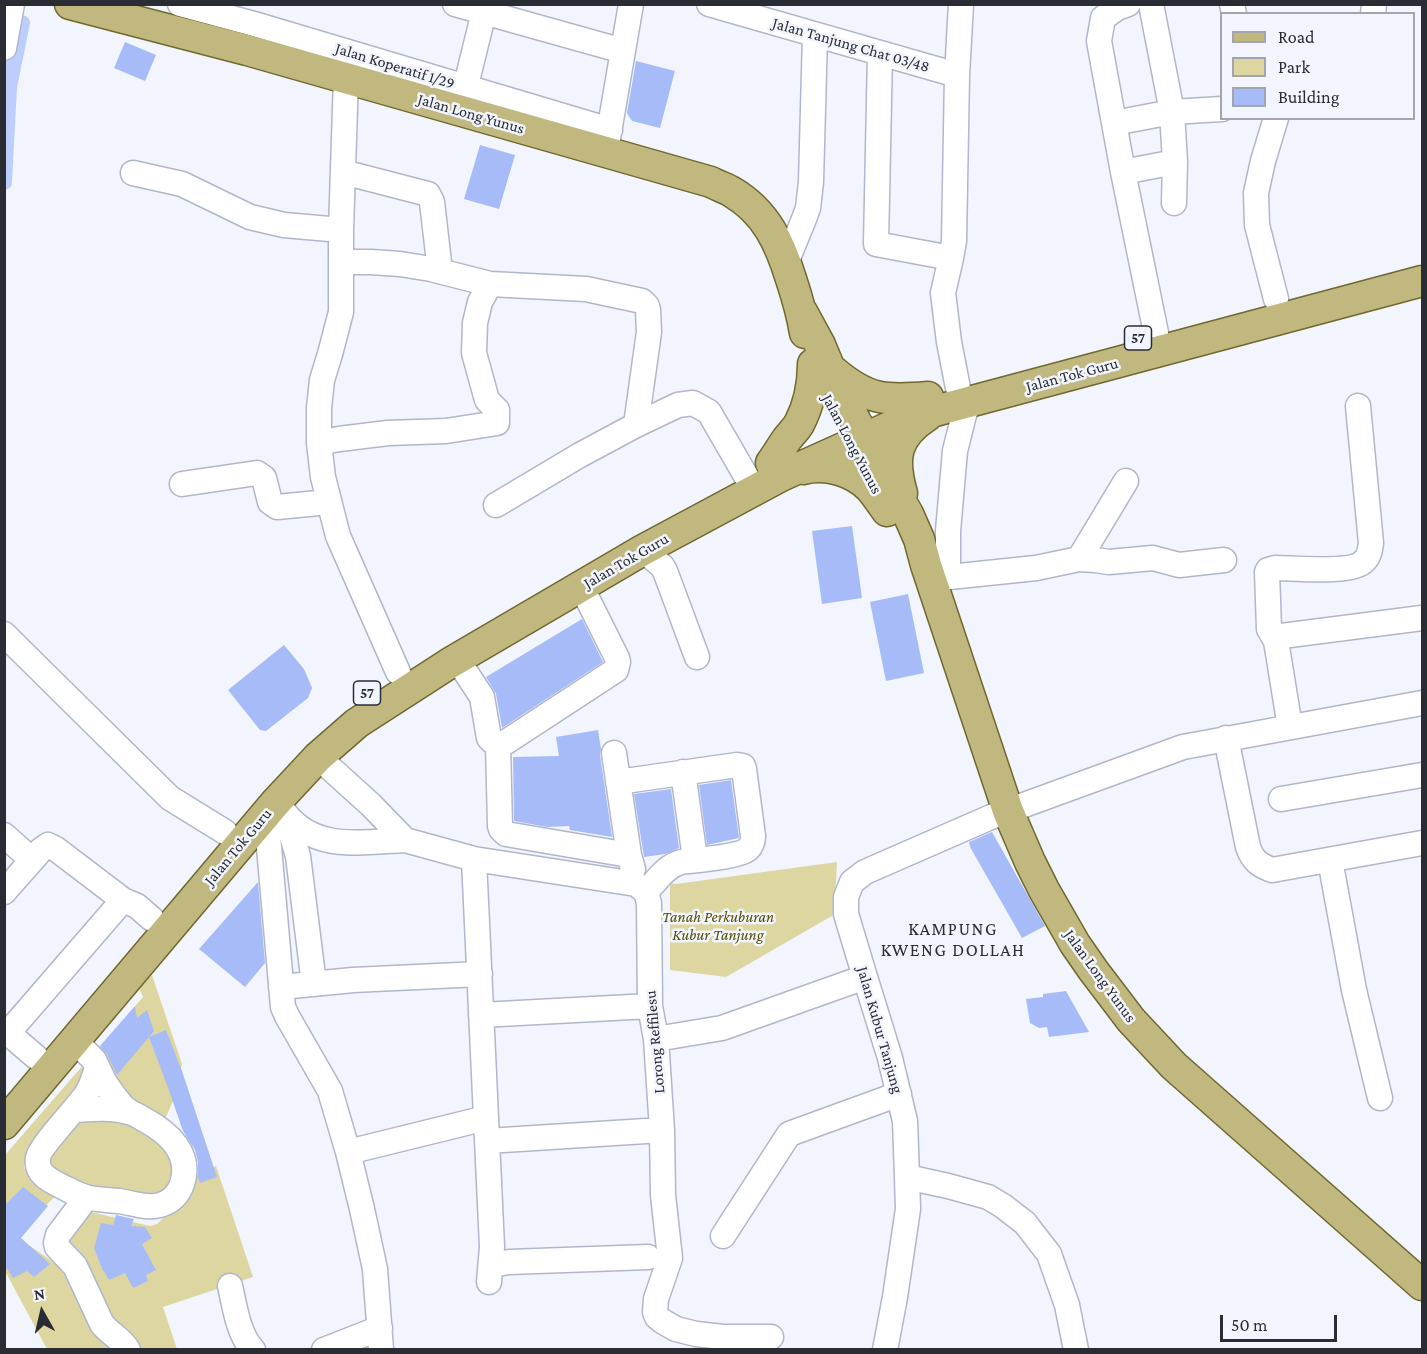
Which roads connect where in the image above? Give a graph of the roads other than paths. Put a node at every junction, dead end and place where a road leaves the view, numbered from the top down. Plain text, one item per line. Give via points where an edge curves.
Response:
1 (12, 4) edge
2 (70, 4) edge
3 (180, 4) edge
4 (455, 4) edge
5 (631, 4) edge
6 (709, 4) edge
7 (961, 4) edge
8 (1128, 4) edge
9 (1150, 4) edge
10 (485, 8) edge
11 (254, 26) edge
12 (815, 35) junction
13 (4, 48) edge
14 (624, 51) junction
15 (880, 53) junction
16 (957, 75) junction
17 (346, 78) junction
18 (462, 99) junction
19 (1220, 109) edge
20 (1172, 112) junction
21 (1275, 120) edge
22 (1114, 123) junction
23 (608, 141) junction
24 (1175, 162) junction
25 (344, 172) junction
26 (1123, 172) junction
27 (134, 173) dead end
28 (1174, 203) dead end
29 (341, 230) junction
30 (951, 258) junction
31 (1422, 260) edge
32 (341, 262) junction
33 (786, 263) junction
34 (440, 271) junction
35 (1422, 281) edge
36 (490, 284) junction
37 (1276, 300) junction
38 (1156, 333) junction
39 (821, 367) junction
40 (964, 395) junction
41 (931, 404) junction
42 (1358, 406) dead end
43 (636, 425) junction
44 (853, 434) junction
45 (319, 443) junction
46 (766, 472) junction
47 (1126, 481) dead end
48 (182, 484) dead end
49 (329, 502) junction
50 (496, 505) dead end
51 (897, 512) junction
52 (643, 550) junction
53 (1079, 560) junction
54 (1224, 560) dead end
55 (935, 574) junction
56 (581, 586) junction
57 (1422, 618) edge
58 (4, 634) edge
59 (1274, 637) junction
60 (698, 657) dead end
61 (457, 659) junction
62 (398, 672) junction
63 (1422, 703) edge
64 (1290, 727) junction
65 (1226, 738) junction
66 (498, 744) junction
67 (614, 753) dead end
68 (318, 757) junction
69 (683, 772) junction
70 (1422, 776) edge
71 (618, 782) junction
72 (1281, 799) dead end
73 (1008, 811) junction
74 (278, 812) junction
75 (225, 832) junction
76 (4, 835) edge
77 (405, 840) junction
78 (1422, 843) edge
79 (629, 855) junction
80 (474, 859) junction
81 (32, 860) junction
82 (695, 860) junction
83 (1330, 860) junction
84 (641, 888) junction
85 (4, 892) edge
86 (123, 900) junction
87 (152, 919) junction
88 (480, 974) junction
89 (865, 977) junction
90 (314, 984) junction
91 (281, 987) junction
92 (650, 1006) junction
93 (482, 1016) junction
94 (6, 1032) edge
95 (656, 1039) junction
96 (75, 1041) junction
97 (36, 1057) junction
98 (97, 1068) junction
99 (899, 1094) junction
100 (4, 1095) edge
101 (1380, 1098) dead end
102 (74, 1110) junction
103 (130, 1112) junction
104 (486, 1118) junction
105 (4, 1124) edge
106 (662, 1130) junction
107 (488, 1141) junction
108 (348, 1152) junction
109 (907, 1177) junction
110 (86, 1198) junction
111 (723, 1236) dead end
112 (648, 1257) dead end
113 (1422, 1285) edge
114 (230, 1286) dead end
115 (771, 1337) dead end
116 (381, 1339) edge
117 (128, 1350) edge
118 (254, 1350) edge
119 (324, 1350) edge
120 (885, 1350) edge
121 (1076, 1350) edge

1 - 13 street
2 - 11 main road, Jalan Long Yunus
3 - 11 street, Jalan Koperatif 1/29
4 - 10 street
5 - 14 street
6 - 12 street, Jalan Tanjung Chat 03/48
7 - 16 street
8 - 22 street via 1104,18 1099,41
9 - 20 street
10 - 14 street
10 - 18 street
11 - 17 main road, Jalan Long Yunus
11 - 18 street, Jalan Koperatif 1/29
12 - 15 street, Jalan Tanjung Chat 03/48
12 - 33 street via 810,191 804,219
14 - 23 street
15 - 16 street, Jalan Tanjung Chat 03/48
15 - 30 street via 876,244
16 - 30 street
17 - 18 main road, Jalan Long Yunus
17 - 25 street
18 - 23 main road, Jalan Long Yunus
19 - 20 street
20 - 22 street
20 - 24 street
21 - 37 street via 1257,193 1257,225
22 - 26 street
23 - 33 main road, Jalan Long Yunus via 732,192 766,221
24 - 26 street
24 - 28 street
25 - 29 street
25 - 34 street via 428,194
26 - 38 street
27 - 29 street via 182,184 250,217 284,225
29 - 32 street
30 - 40 street via 944,293 949,342
31 - 37 main road, Jalan Tok Guru / 57
32 - 34 street via 400,264
32 - 45 street via 341,312 322,380
33 - 39 main road, Jalan Long Yunus via 802,312 808,353
34 - 36 street
35 - 40 main road, Jalan Tok Guru / 57
36 - 43 street via 586,290 645,303 649,332
36 - 45 street via 475,323 474,353 487,400 497,410 497,423
37 - 38 main road, Jalan Tok Guru / 57
38 - 40 main road, Jalan Tok Guru / 57
39 - 41 main road via 862,392
39 - 44 main road, Jalan Long Yunus via 821,386
39 - 46 main road via 798,426
40 - 41 main road, Jalan Tok Guru / 57
40 - 55 street via 948,531
41 - 44 main road, Jalan Tok Guru / 57 via 880,411
41 - 51 main road via 903,439 898,453
42 - 59 street via 1369,554 1355,568 1268,570 1269,629
43 - 46 street via 678,405 693,403 709,412 720,429
43 - 50 street
44 - 46 main road, Jalan Tok Guru / 57
44 - 51 main road, Jalan Long Yunus
45 - 49 street
46 - 51 main road via 823,467 841,470 860,479
46 - 52 main road, Jalan Tok Guru / 57
46 - 62 main road, Jalan Tok Guru / 57 via 672,516
47 - 53 street
48 - 49 street via 257,473 264,478 270,501 277,507
49 - 62 street via 338,536
51 - 55 main road, Jalan Long Yunus via 919,539
52 - 56 main road, Jalan Tok Guru / 57
52 - 60 street via 665,571
53 - 54 street via 1153,558 1179,565
53 - 55 street via 1036,568
55 - 73 main road, Jalan Long Yunus
56 - 61 main road, Jalan Tok Guru / 57
56 - 66 street via 617,658 616,670
57 - 59 street
58 - 75 street via 170,798
59 - 64 street
61 - 66 street via 482,697 489,738
61 - 68 main road, Jalan Tok Guru / 57 via 357,723
62 - 75 main road, Jalan Tok Guru / 57 via 319,728
63 - 64 street
64 - 65 street
65 - 73 street via 1183,747
65 - 83 street via 1253,859 1272,870
66 - 79 street via 503,832
67 - 71 street, Lorong Reffilesu
68 - 74 main road, Jalan Tok Guru / 57
68 - 77 street
69 - 71 street
69 - 82 street
69 - 82 street via 737,765 743,766 745,772 753,843 742,853
70 - 72 street
71 - 79 street, Lorong Reffilesu
73 - 89 street, Jalan Kubur Tanjung via 866,872 852,882 846,897 846,914
73 - 113 main road, Jalan Long Yunus via 1059,917 1092,970 1131,1020 1174,1066
74 - 77 street via 320,839
74 - 90 street via 291,832 298,856
74 - 91 street
74 - 96 main road, Jalan Tok Guru / 57
75 - 87 main road, Jalan Tok Guru / 57
76 - 81 street
77 - 80 street
78 - 83 street
79 - 84 street, Lorong Reffilesu
80 - 84 street
80 - 88 street
81 - 85 street
81 - 86 street via 44,847 53,846
82 - 84 street via 681,861
83 - 101 street via 1354,990
84 - 92 street, Lorong Reffilesu via 648,903
86 - 87 street
86 - 94 street
87 - 97 main road, Jalan Tok Guru / 57
88 - 90 street
88 - 93 street
89 - 95 street via 722,1028
89 - 99 street, Jalan Kubur Tanjung
90 - 91 street
91 - 108 street via 287,1016 330,1091
92 - 93 street
92 - 95 street, Lorong Reffilesu
93 - 104 street
94 - 97 street
95 - 106 street, Lorong Reffilesu
96 - 98 street
96 - 105 main road, Jalan Tok Guru / 57
97 - 100 main road, Jalan Tok Guru / 57
98 - 102 street via 93,1084
98 - 103 street via 115,1098
99 - 109 street, Jalan Kubur Tanjung via 905,1122
99 - 111 street via 789,1134
102 - 103 street
102 - 110 street via 39,1153 38,1165 44,1176
103 - 110 street via 175,1143 184,1164 180,1191 158,1205
104 - 107 street
104 - 108 street
106 - 107 street
106 - 115 street, Lorong Reffilesu via 663,1195 670,1258 654,1305 657,1317 676,1329 696,1334
107 - 112 street via 490,1273 509,1262
108 - 116 street via 375,1269
109 - 120 street, Jalan Kubur Tanjung via 908,1209
109 - 121 street via 988,1197 1025,1223 1049,1254 1067,1305
110 - 117 street via 56,1243 75,1266 108,1332
114 - 118 street via 240,1326
116 - 119 street

